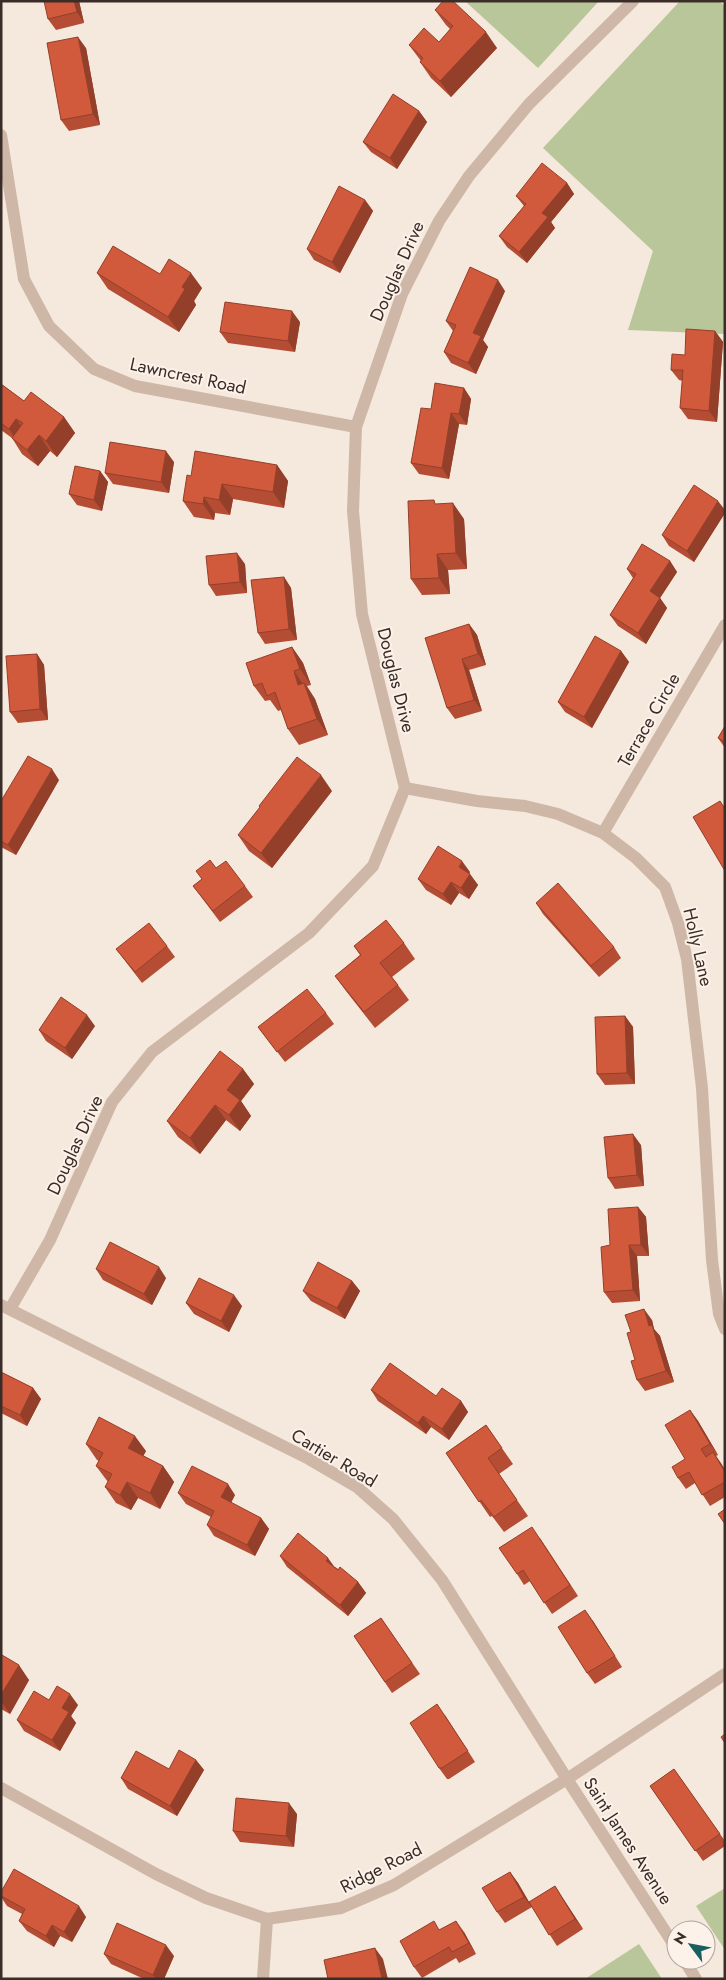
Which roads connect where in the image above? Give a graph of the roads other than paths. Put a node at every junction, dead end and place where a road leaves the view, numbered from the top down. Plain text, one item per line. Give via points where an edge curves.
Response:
1 (633, 1) edge
2 (1, 136) edge
3 (356, 427) junction
4 (725, 625) edge
5 (406, 788) junction
6 (603, 833) junction
7 (6, 1307) edge
8 (725, 1329) edge
9 (725, 1674) edge
10 (567, 1779) junction
11 (1, 1788) edge
12 (267, 1918) junction
13 (666, 1932) edge
14 (263, 1979) edge

1 - 3 street, Douglas Drive via 529,104 468,176 402,294
2 - 3 street, Lawncrest Road via 24,279 49,326 94,369 136,386
3 - 5 street, Douglas Drive via 353,511 362,614
4 - 6 street, Terrace Circle
5 - 6 street, Holly Lane via 525,806 558,814
5 - 7 street, Douglas Drive via 373,866 309,933 152,1052 112,1102 50,1240
6 - 8 street, Holly Lane via 636,858 664,887 687,959 702,1088 712,1260 719,1314
7 - 10 street, Cartier Road via 309,1459 356,1487 393,1519 442,1580
9 - 10 street, Ridge Road
10 - 12 street, Ridge Road via 394,1884 340,1908
10 - 13 street, Saint James Avenue
11 - 12 street, Ridge Road via 173,1882 206,1898
12 - 14 street

